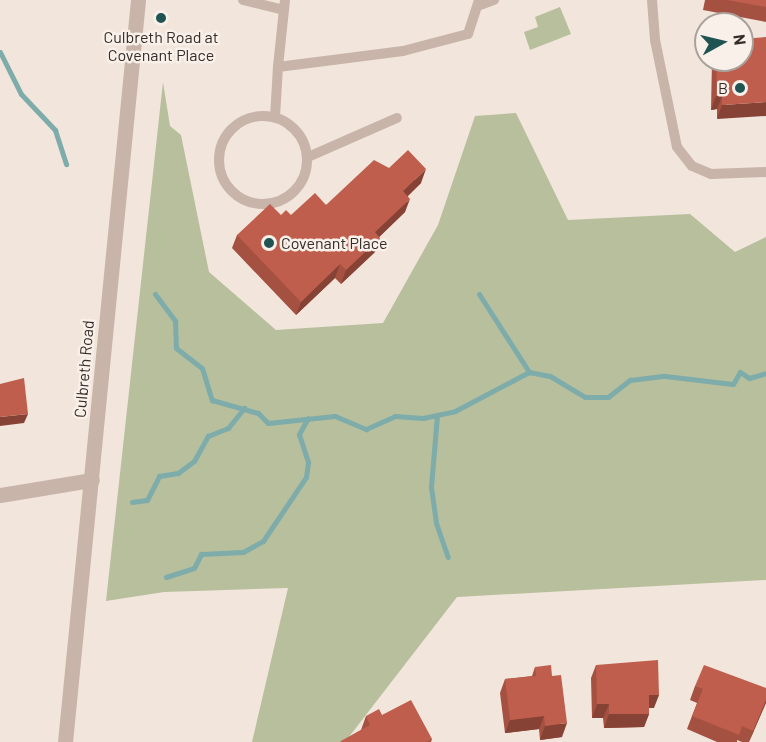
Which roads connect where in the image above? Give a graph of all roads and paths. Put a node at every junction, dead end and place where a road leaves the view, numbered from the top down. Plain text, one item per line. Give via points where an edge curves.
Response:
1 (138, 0) edge
2 (243, 0) edge
3 (494, 0) edge
4 (652, 0) edge
5 (479, 2) edge
6 (285, 5) edge
7 (278, 67) junction
8 (275, 117) junction
9 (397, 118) dead end
10 (308, 157) junction
11 (766, 172) edge
12 (92, 480) junction
13 (0, 495) edge
14 (65, 742) edge

1 - 12 street, Culbreth Road
2 - 6 lane
3 - 5 lane
4 - 11 lane via 655,40 677,147 692,166 711,174
5 - 7 lane via 468,34 403,51
6 - 7 lane
7 - 8 lane
8 - 10 lane via 303,139
8 - 10 lane via 242,120 224,138 219,163 228,187 248,202 273,204 299,186
9 - 10 lane
12 - 13 street
12 - 14 street, Culbreth Road

